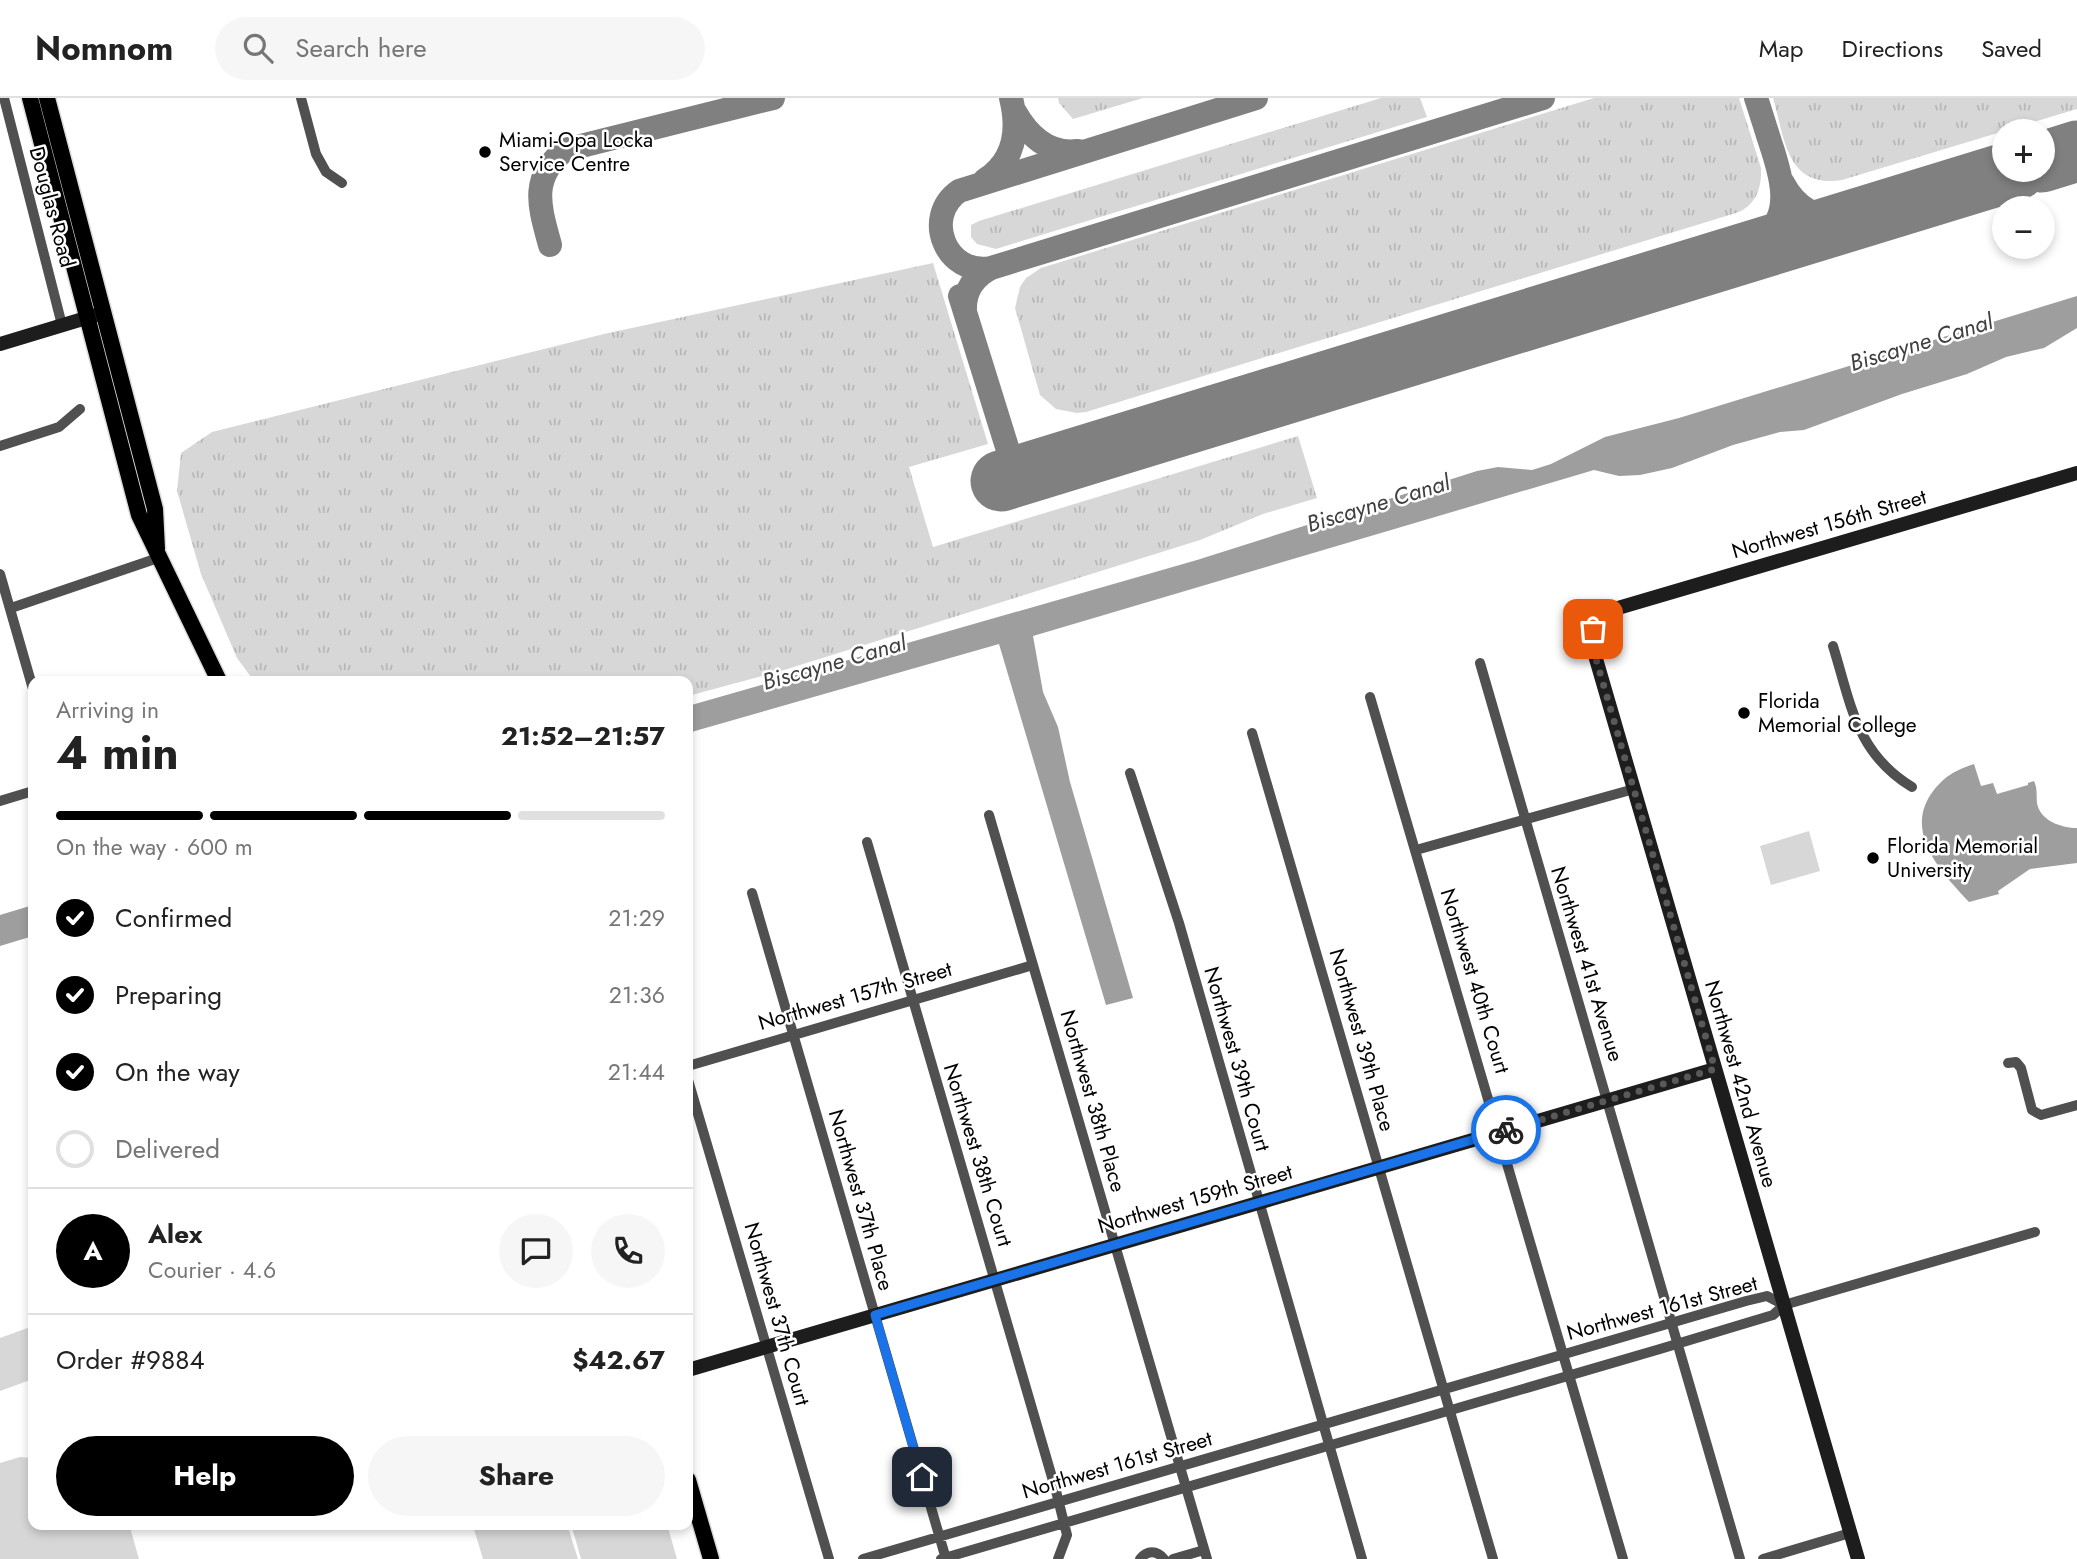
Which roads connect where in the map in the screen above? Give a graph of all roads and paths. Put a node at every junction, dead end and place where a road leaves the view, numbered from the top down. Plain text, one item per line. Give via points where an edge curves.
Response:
1 (4, 98) edge
2 (30, 98) edge
3 (47, 98) edge
4 (300, 98) edge
5 (342, 183) dead end
6 (96, 315) junction
7 (62, 325) junction
8 (0, 344) edge
9 (80, 409) dead end
10 (0, 446) edge
11 (2077, 473) edge
12 (158, 558) junction
13 (0, 574) edge
14 (10, 608) junction
15 (1597, 621) joint
16 (1833, 646) dead end
17 (1480, 663) dead end
18 (29, 676) edge
19 (217, 676) edge
20 (1370, 697) dead end
21 (1252, 733) dead end
22 (1130, 773) dead end
23 (1912, 786) dead end
24 (1634, 789) junction
25 (28, 793) edge
26 (0, 801) edge
27 (989, 816) dead end
28 (1524, 821) junction
29 (867, 842) dead end
30 (1416, 850) junction
31 (752, 892) dead end
32 (1033, 965) junction
33 (911, 999) junction
34 (792, 1034) junction
35 (2008, 1063) dead end
36 (693, 1064) edge
37 (1715, 1069) junction
38 (693, 1097) edge
39 (1608, 1101) junction
40 (2077, 1105) edge
41 (1500, 1132) junction
42 (1379, 1167) junction
43 (1258, 1203) junction
44 (2035, 1232) dead end
45 (1115, 1244) junction
46 (995, 1280) junction
47 (1784, 1306) junction
48 (875, 1315) junction
49 (1672, 1323) junction
50 (1678, 1343) junction
51 (766, 1346) junction
52 (1564, 1354) junction
53 (693, 1368) edge
54 (1570, 1375) junction
55 (1444, 1390) junction
56 (1450, 1410) junction
57 (1323, 1424) junction
58 (1329, 1445) junction
59 (1180, 1467) junction
60 (1186, 1487) junction
61 (693, 1496) edge
62 (1059, 1502) junction
63 (1064, 1523) junction
64 (1850, 1534) junction
65 (939, 1537) junction
66 (1205, 1555) edge
67 (711, 1559) edge
68 (829, 1559) edge
69 (863, 1559) edge
70 (944, 1559) edge
71 (1058, 1559) edge
72 (1140, 1559) edge
73 (1164, 1559) edge
74 (1173, 1559) edge
75 (1362, 1559) edge
76 (1493, 1559) edge
77 (1623, 1559) edge
78 (1740, 1559) edge
79 (1763, 1559) edge
80 (1858, 1559) edge

1 - 7 street, Douglas Road
2 - 6 main road
3 - 6 main road
4 - 5 street via 316,154 326,172
6 - 7 street
6 - 12 main road via 155,509
7 - 8 street
9 - 10 street via 59,427
11 - 15 street, Northwest 156th Street via 1618,608
12 - 14 street
12 - 19 main road
13 - 14 street
14 - 18 street
15 - 24 street, Northwest 42nd Avenue via 1592,647
16 - 23 street via 1860,732 1871,752 1893,775
17 - 28 street, Northwest 41st Avenue
20 - 30 street, Northwest 40th Court
21 - 42 street, Northwest 39th Place
22 - 43 street, Northwest 39th Court
24 - 28 street
24 - 37 street, Northwest 42nd Avenue
25 - 26 street
27 - 32 street, Northwest 38th Place
28 - 30 street
28 - 39 street, Northwest 41st Avenue
29 - 33 street, Northwest 38th Court
30 - 41 street, Northwest 40th Court
31 - 34 street, Northwest 37th Place
32 - 33 street, Northwest 157th Street
32 - 45 street, Northwest 38th Place
33 - 34 street, Northwest 157th Street
33 - 46 street, Northwest 38th Court
34 - 36 street, Northwest 157th Street
34 - 48 street, Northwest 37th Place
35 - 40 street via 2016,1062 2021,1068 2035,1113
37 - 39 street, Northwest 159th Street
37 - 47 street, Northwest 42nd Avenue
38 - 51 street, Northwest 37th Court
39 - 41 street, Northwest 159th Street
39 - 49 street, Northwest 41st Avenue
41 - 42 street, Northwest 159th Street
41 - 52 street, Northwest 40th Court
42 - 43 street, Northwest 159th Street
42 - 55 street, Northwest 39th Place
43 - 45 street, Northwest 159th Street
43 - 57 street, Northwest 39th Court
44 - 47 street
45 - 46 street, Northwest 159th Street
45 - 59 street, Northwest 38th Place
46 - 48 street, Northwest 159th Street
46 - 62 street, Northwest 38th Court
47 - 49 street, Northwest 161st Street via 1767,1296
47 - 50 street, Northwest 161st Street via 1773,1315
47 - 64 street, Northwest 42nd Avenue
48 - 51 street, Northwest 159th Street
48 - 65 street, Northwest 37th Place
49 - 50 street, Northwest 41st Avenue
49 - 52 street, Northwest 161st Street
50 - 54 street, Northwest 161st Street
50 - 78 street, Northwest 41st Avenue
51 - 53 street, Northwest 159th Street
51 - 68 street, Northwest 37th Court
52 - 54 street, Northwest 40th Court
52 - 55 street, Northwest 161st Street
54 - 56 street, Northwest 161st Street
54 - 77 street, Northwest 40th Court
55 - 56 street, Northwest 39th Place
55 - 57 street, Northwest 161st Street
56 - 58 street, Northwest 161st Street
56 - 76 street, Northwest 39th Place
57 - 58 street, Northwest 39th Court
57 - 59 street, Northwest 161st Street
58 - 60 street, Northwest 161st Street
58 - 75 street, Northwest 39th Court
59 - 60 street, Northwest 38th Place
59 - 62 street, Northwest 161st Street
60 - 63 street, Northwest 161st Street
60 - 66 street, Northwest 38th Place
61 - 67 main road
62 - 63 street, Northwest 38th Court
62 - 65 street, Northwest 161st Street
63 - 70 street, Northwest 161st Street
63 - 71 street, Northwest 38th Court via 1067,1535
64 - 79 street
64 - 80 street, Northwest 42nd Avenue
65 - 69 street, Northwest 161st Street
65 - 70 street, Northwest 37th Place
66 - 74 street
72 - 73 street via 1153,1552

